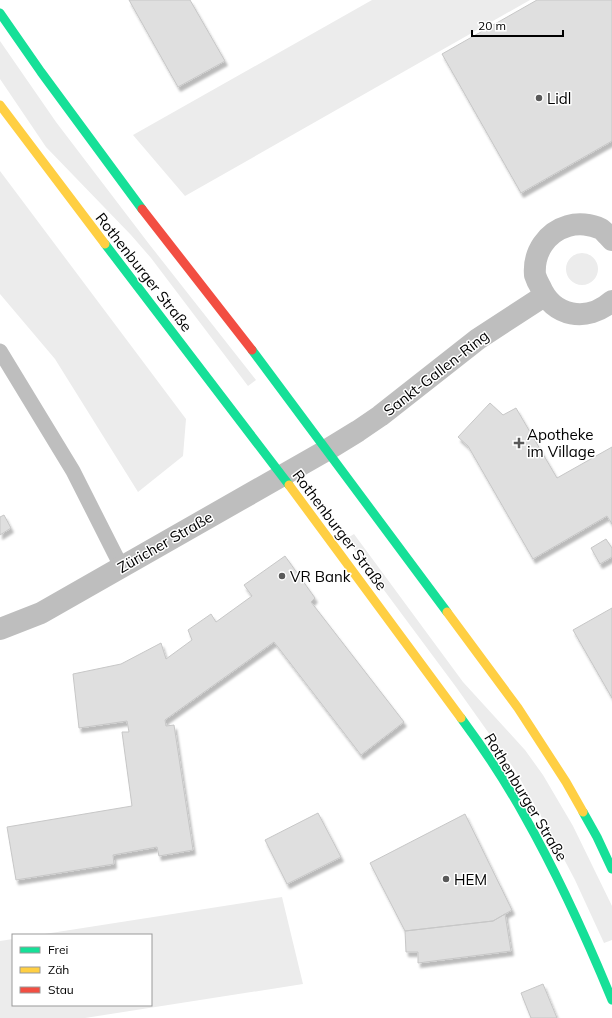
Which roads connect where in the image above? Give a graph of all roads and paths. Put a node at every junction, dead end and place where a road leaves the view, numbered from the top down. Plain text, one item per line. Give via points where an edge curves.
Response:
1 (0, 13) edge
2 (0, 105) edge
3 (612, 240) edge
4 (544, 296) junction
5 (612, 300) edge
6 (0, 351) edge
7 (327, 450) junction
8 (281, 476) junction
9 (121, 566) junction
10 (0, 629) edge
11 (612, 869) edge
12 (612, 1000) edge

1 - 7 main road via 124,186
2 - 8 main road, Rothenburger Straße
3 - 4 street via 601,229 588,225 561,228 550,236 540,247 536,261 535,276
4 - 5 street via 556,307 580,314 594,312
4 - 7 street, Sankt-Gallen-Ring via 478,340 380,416
6 - 9 lane via 73,471
7 - 8 street, Züricher Straße
7 - 11 main road via 536,734 597,837
8 - 9 street, Züricher Straße
8 - 12 main road, Rothenburger Straße via 469,728 509,790 573,909
9 - 10 street, Züricher Straße via 41,613

